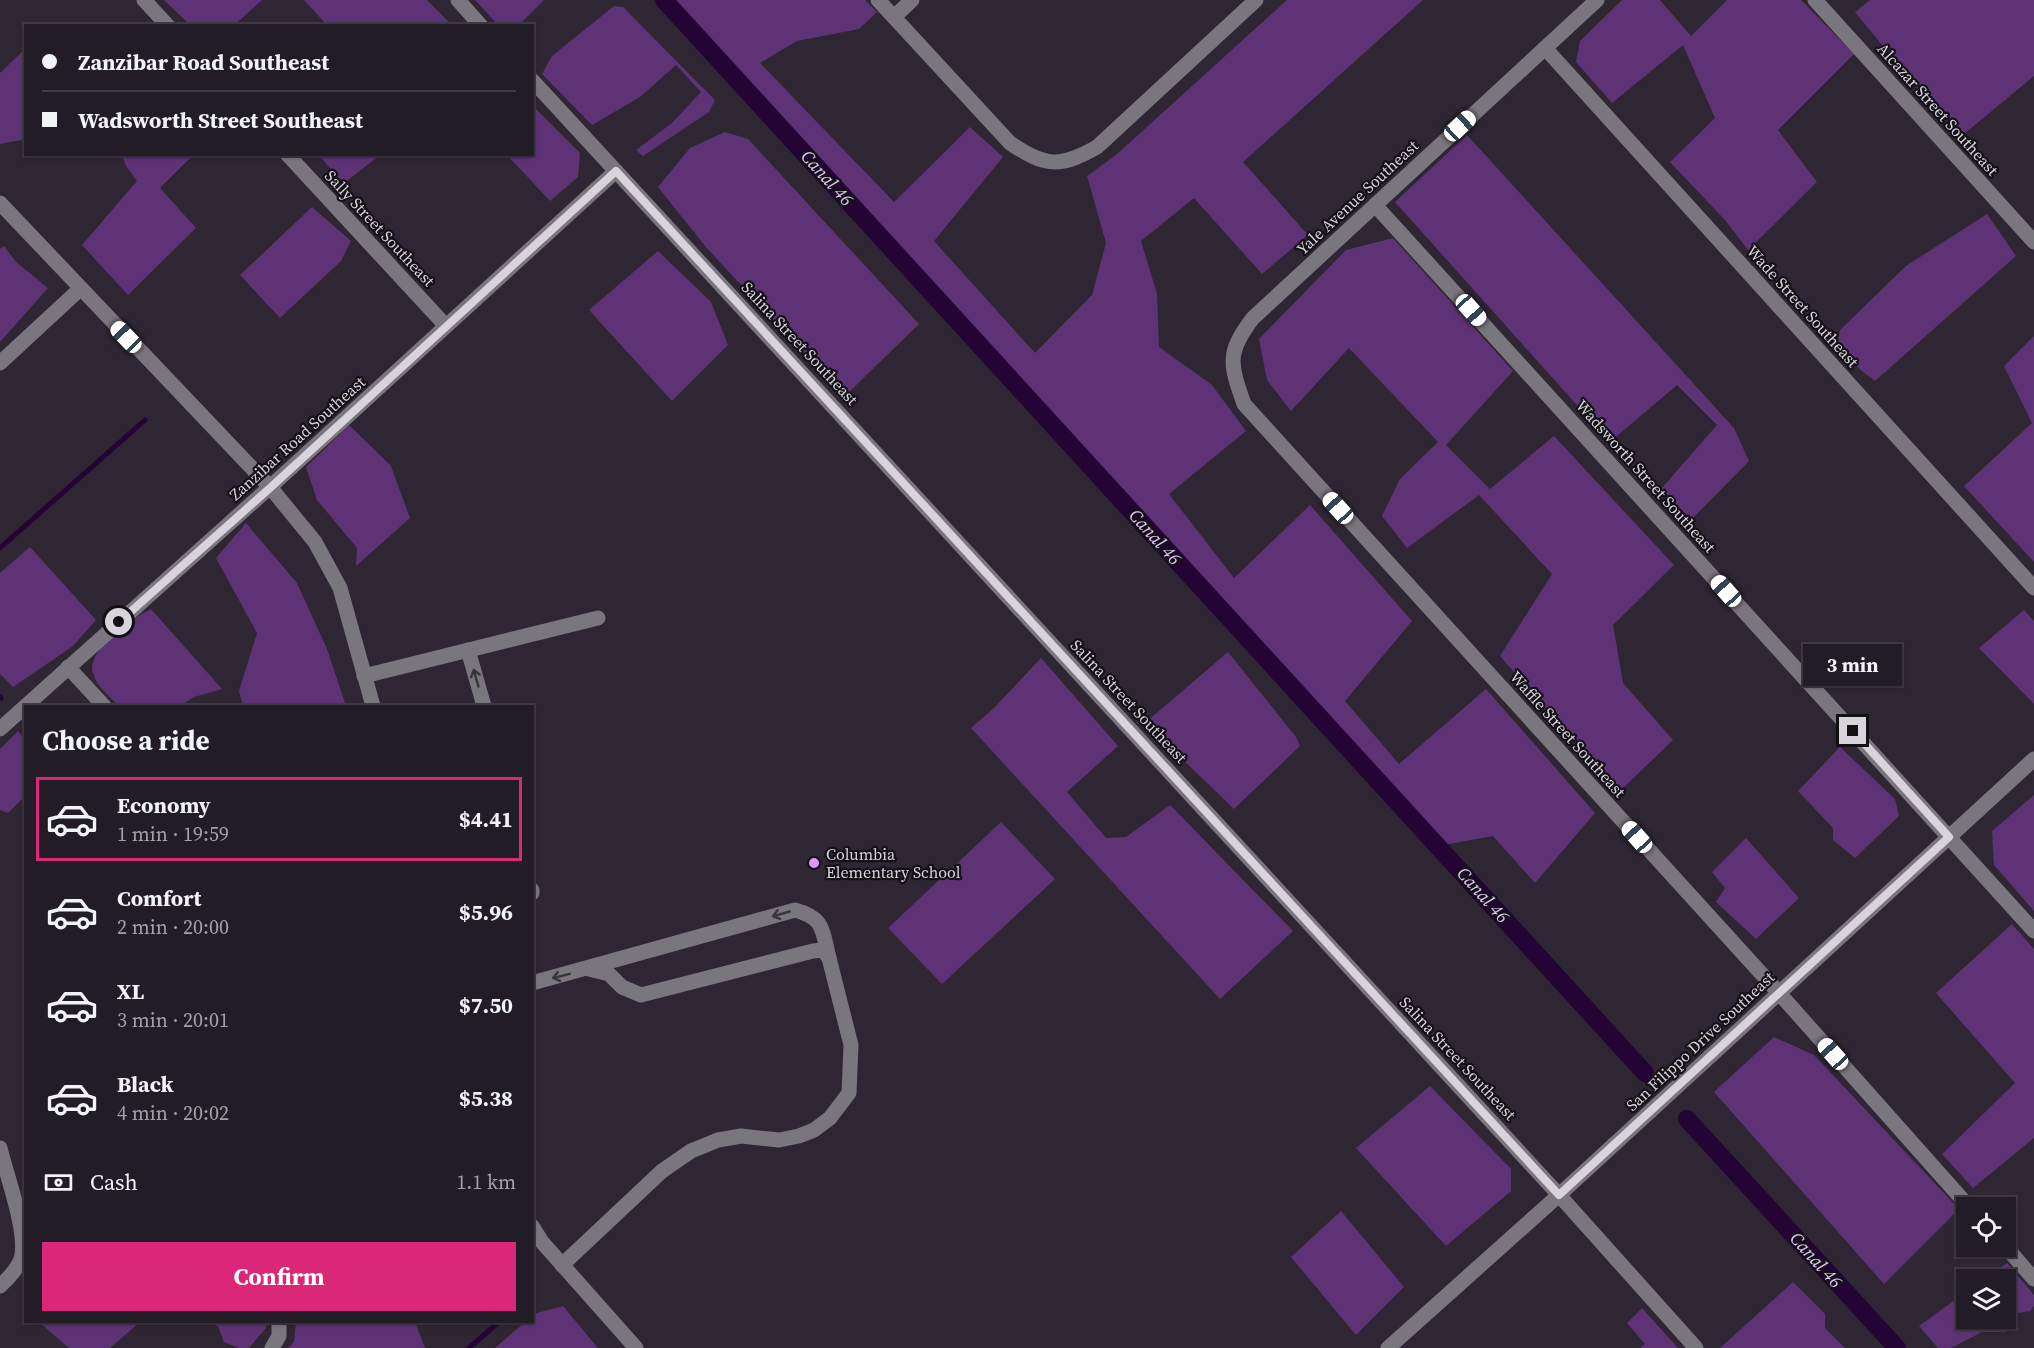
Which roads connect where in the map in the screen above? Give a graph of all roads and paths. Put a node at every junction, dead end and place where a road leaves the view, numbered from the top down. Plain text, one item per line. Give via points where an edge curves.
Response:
1 (144, 0) edge
2 (458, 0) edge
3 (878, 0) edge
4 (912, 0) edge
5 (1256, 0) edge
6 (1597, 0) edge
7 (1815, 0) edge
8 (894, 17) junction
9 (166, 24) edge
10 (480, 24) edge
11 (1545, 48) junction
12 (534, 82) edge
13 (289, 156) edge
14 (616, 171) junction
15 (0, 203) edge
16 (1375, 205) junction
17 (2034, 242) edge
18 (80, 289) junction
19 (446, 326) junction
20 (1233, 356) joint
21 (0, 363) edge
22 (270, 488) junction
23 (2034, 588) edge
24 (598, 618) dead end
25 (468, 650) junction
26 (68, 667) junction
27 (364, 676) junction
28 (26, 705) edge
29 (103, 705) edge
30 (373, 705) edge
31 (484, 705) edge
32 (24, 707) edge
33 (0, 729) edge
34 (2034, 759) edge
35 (1949, 837) junction
36 (2034, 931) edge
37 (829, 958) junction
38 (589, 969) junction
39 (534, 983) edge
40 (1779, 993) junction
41 (0, 1148) edge
42 (1559, 1195) junction
43 (1960, 1197) edge
44 (534, 1229) edge
45 (2015, 1257) edge
46 (562, 1265) junction
47 (2034, 1279) edge
48 (0, 1286) edge
49 (279, 1323) edge
50 (272, 1348) edge
51 (636, 1348) edge
52 (1388, 1348) edge
53 (1696, 1348) edge

1 - 9 street
2 - 10 street
3 - 8 street
4 - 8 street
5 - 8 street via 1097,147 1074,160 1051,162 1032,158 1010,144
6 - 11 street, Yale Avenue Southeast
7 - 17 street, Alcazar Street Southeast
11 - 16 street, Yale Avenue Southeast
11 - 23 street, Wade Street Southeast
12 - 14 street, Salina Street Southeast
13 - 19 street, Sally Street Southeast
14 - 19 street, Zanzibar Road Southeast
14 - 42 street, Salina Street Southeast
15 - 18 street
16 - 20 street, Yale Avenue Southeast via 1253,318 1238,337
16 - 35 street, Wadsworth Street Southeast
18 - 21 street
18 - 22 street
19 - 22 street, Zanzibar Road Southeast
20 - 40 street, Waffle Street Southeast via 1244,404
22 - 26 street, Zanzibar Road Southeast
22 - 27 street via 315,542 340,588
24 - 25 street
25 - 27 street
31 -> 25 street
26 - 28 street, Zanzibar Road Southeast
26 - 29 street
27 - 30 street
32 - 33 street, Zanzibar Road Southeast
34 - 35 street, San Filippo Drive Southeast
35 - 36 street, Wadsworth Street Southeast
35 - 40 street, San Filippo Drive Southeast
37 - 38 street via 823,950 813,951 641,995 622,987 609,974
37 -> 38 street via 820,924 795,910
37 - 46 street via 851,1045 849,1093 830,1118 799,1136 779,1140 741,1136 691,1151 662,1171
38 -> 39 street
40 - 42 street, San Filippo Drive Southeast
40 - 43 street, Waffle Street Southeast
41 - 48 street via 22,1233 22,1257
42 - 52 street, San Filippo Drive Southeast
42 - 53 street, Salina Street Southeast
44 - 46 street
45 - 47 street
46 - 51 street
49 - 50 street via 279,1336

